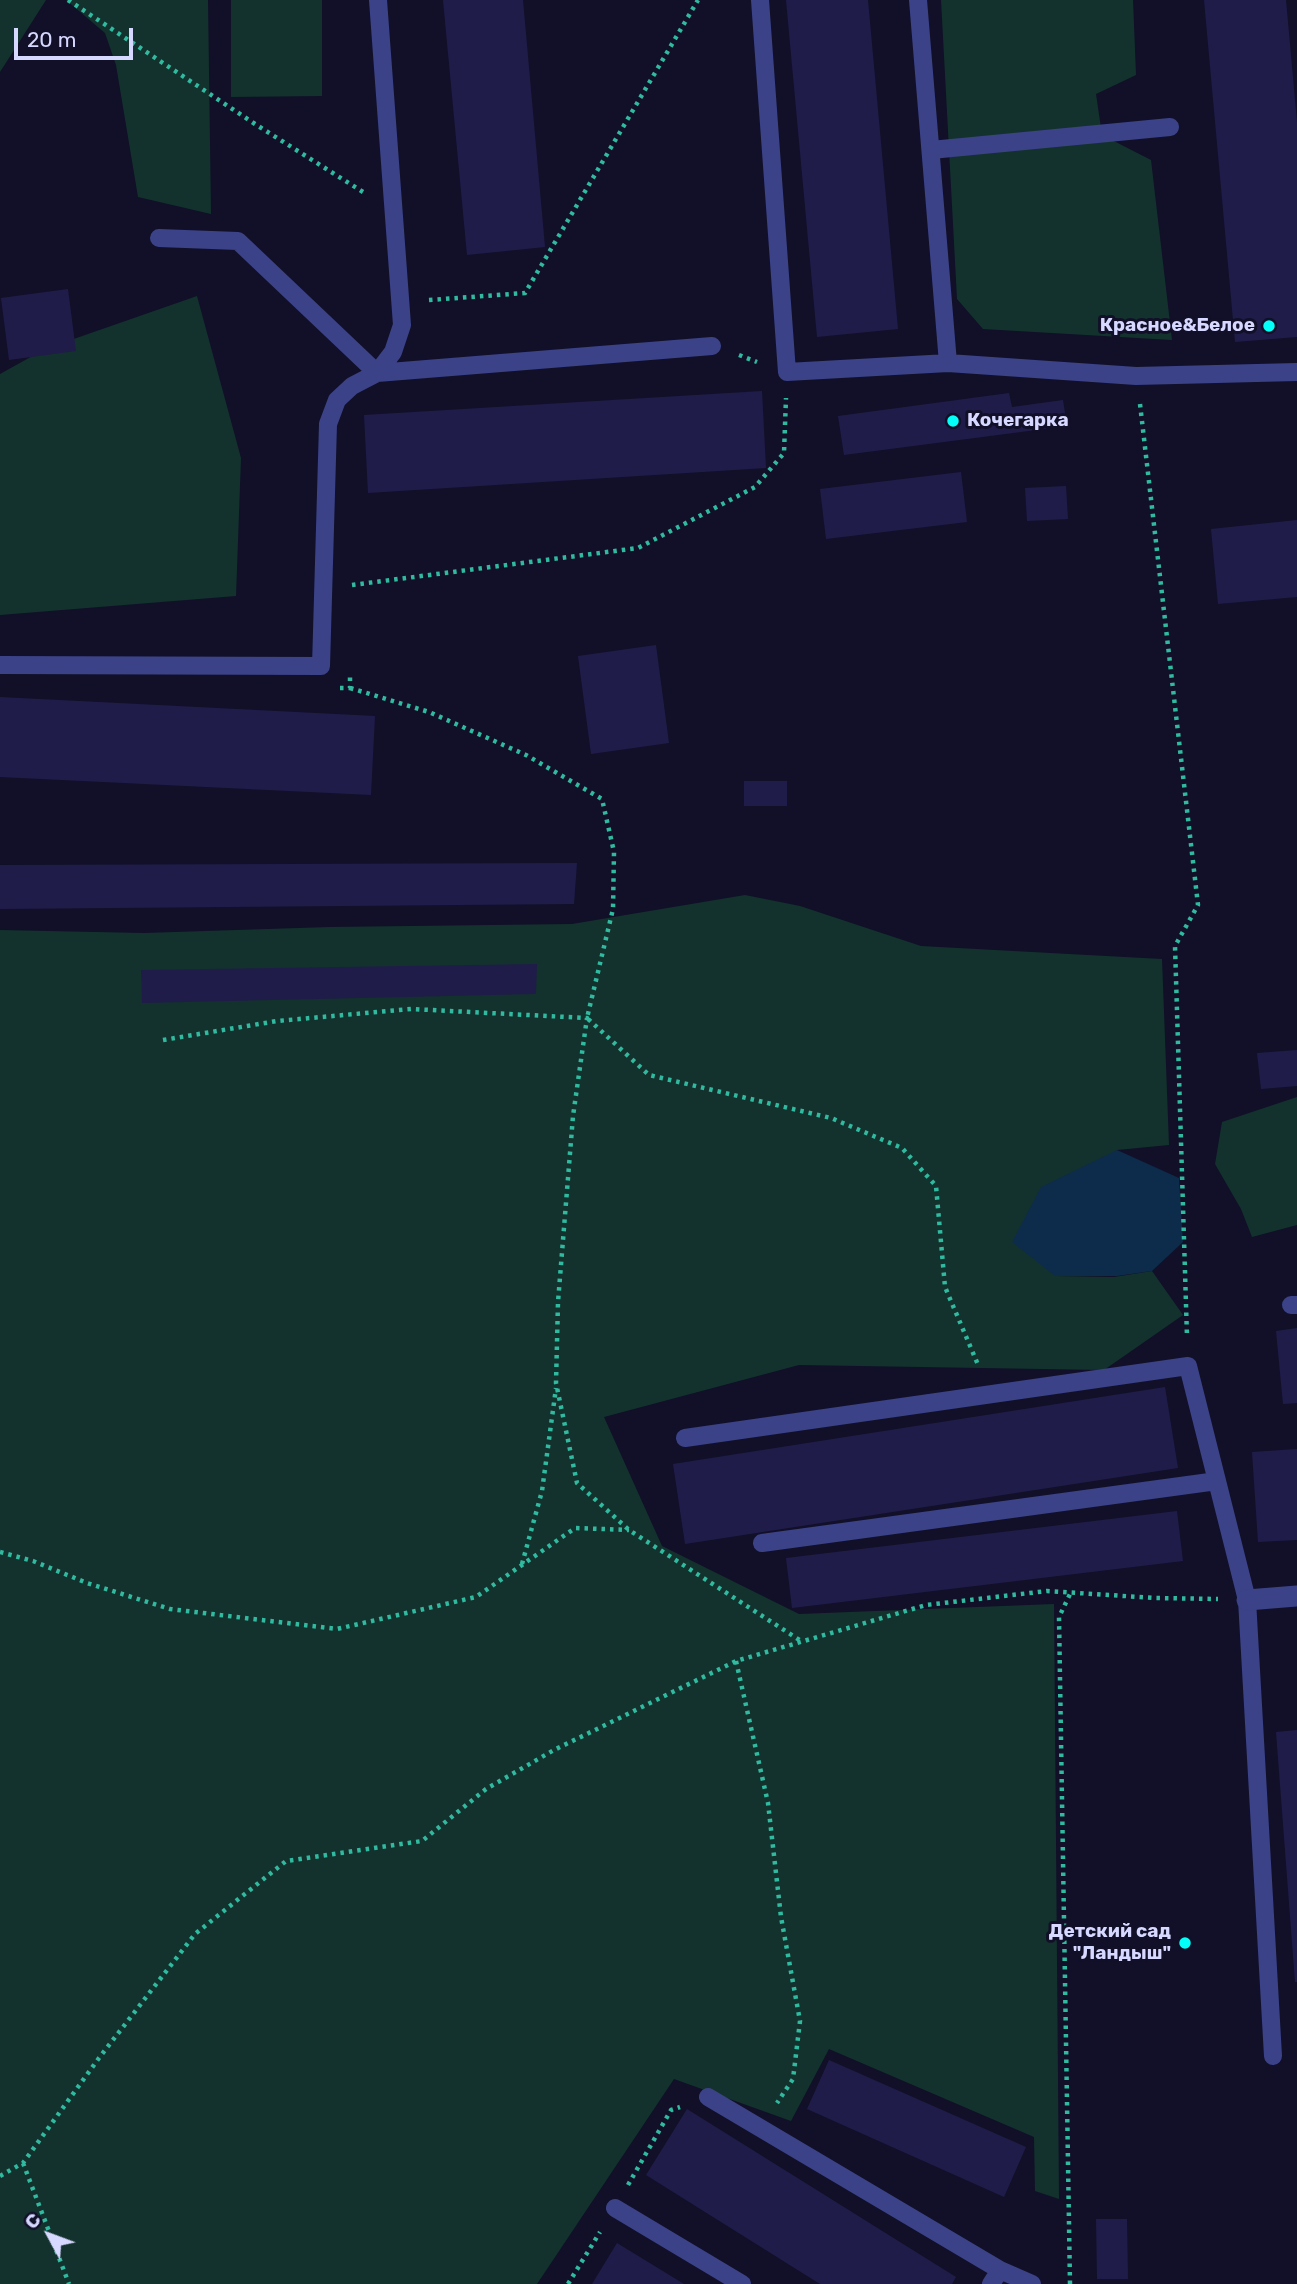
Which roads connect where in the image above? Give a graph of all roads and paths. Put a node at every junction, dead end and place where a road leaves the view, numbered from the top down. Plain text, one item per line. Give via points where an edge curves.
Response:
1 (68, 0) edge
2 (378, 0) edge
3 (698, 0) edge
4 (760, 0) edge
5 (918, 0) edge
6 (1170, 127) dead end
7 (930, 150) junction
8 (395, 212) junction
9 (159, 237) dead end
10 (423, 300) dead end
11 (712, 346) joint
12 (947, 363) junction
13 (787, 372) junction
14 (1297, 372) edge
15 (377, 373) junction
16 (1136, 376) junction
17 (348, 585) dead end
18 (349, 663) dead end
19 (0, 665) edge
20 (337, 688) dead end
21 (350, 688) junction
22 (587, 1018) junction
23 (163, 1040) dead end
24 (1188, 1366) junction
25 (556, 1383) junction
26 (991, 1394) junction
27 (685, 1438) dead end
28 (1217, 1481) junction
29 (629, 1530) junction
30 (762, 1543) dead end
31 (0, 1552) edge
32 (521, 1565) junction
33 (1071, 1592) junction
34 (1297, 1596) edge
35 (1247, 1600) junction
36 (802, 1642) junction
37 (736, 1661) junction
38 (1273, 2056) dead end
39 (708, 2097) dead end
40 (761, 2129) junction
41 (23, 2163) junction
42 (0, 2176) edge
43 (615, 2208) dead end
44 (996, 2277) edge
45 (69, 2284) edge
46 (742, 2284) edge
47 (1032, 2284) edge
48 (1070, 2284) edge

1 - 8 path
2 - 8 lane
3 - 10 path via 524,293
4 - 13 lane
5 - 7 lane
6 - 7 lane
7 - 12 lane
8 - 15 lane via 402,325 393,352
9 - 15 lane via 238,241
11 - 13 path
11 - 15 lane
12 - 13 lane
12 - 16 lane
13 - 17 path via 784,453 755,487 638,548
14 - 16 lane
15 - 19 lane via 337,400 328,424 321,666
16 - 24 path via 1198,905 1175,946
18 - 21 path
20 - 21 path
21 - 22 path via 429,712 502,744 602,799 614,852 613,909
22 - 23 path via 411,1009 277,1021
22 - 25 path via 573,1116
22 - 26 path via 649,1075 831,1118 902,1148 936,1185 945,1287
24 - 26 lane
24 - 28 lane
25 - 29 path via 577,1483
25 - 32 path via 542,1491
26 - 27 lane
28 - 30 lane
28 - 35 lane
29 - 32 path via 575,1528
29 - 36 path
31 - 32 path via 170,1609 337,1629 476,1597
33 - 35 path
33 - 36 path via 926,1605
33 - 48 path via 1059,1618
34 - 35 street
35 - 38 lane
36 - 37 path
37 - 40 path via 768,1803 781,1917 800,2021 793,2079
37 - 41 path via 554,1750 486,1789 422,1841 286,1861 195,1934
39 - 40 lane
40 - 44 lane
41 - 42 path
41 - 45 path
43 - 46 lane
44 - 47 lane

